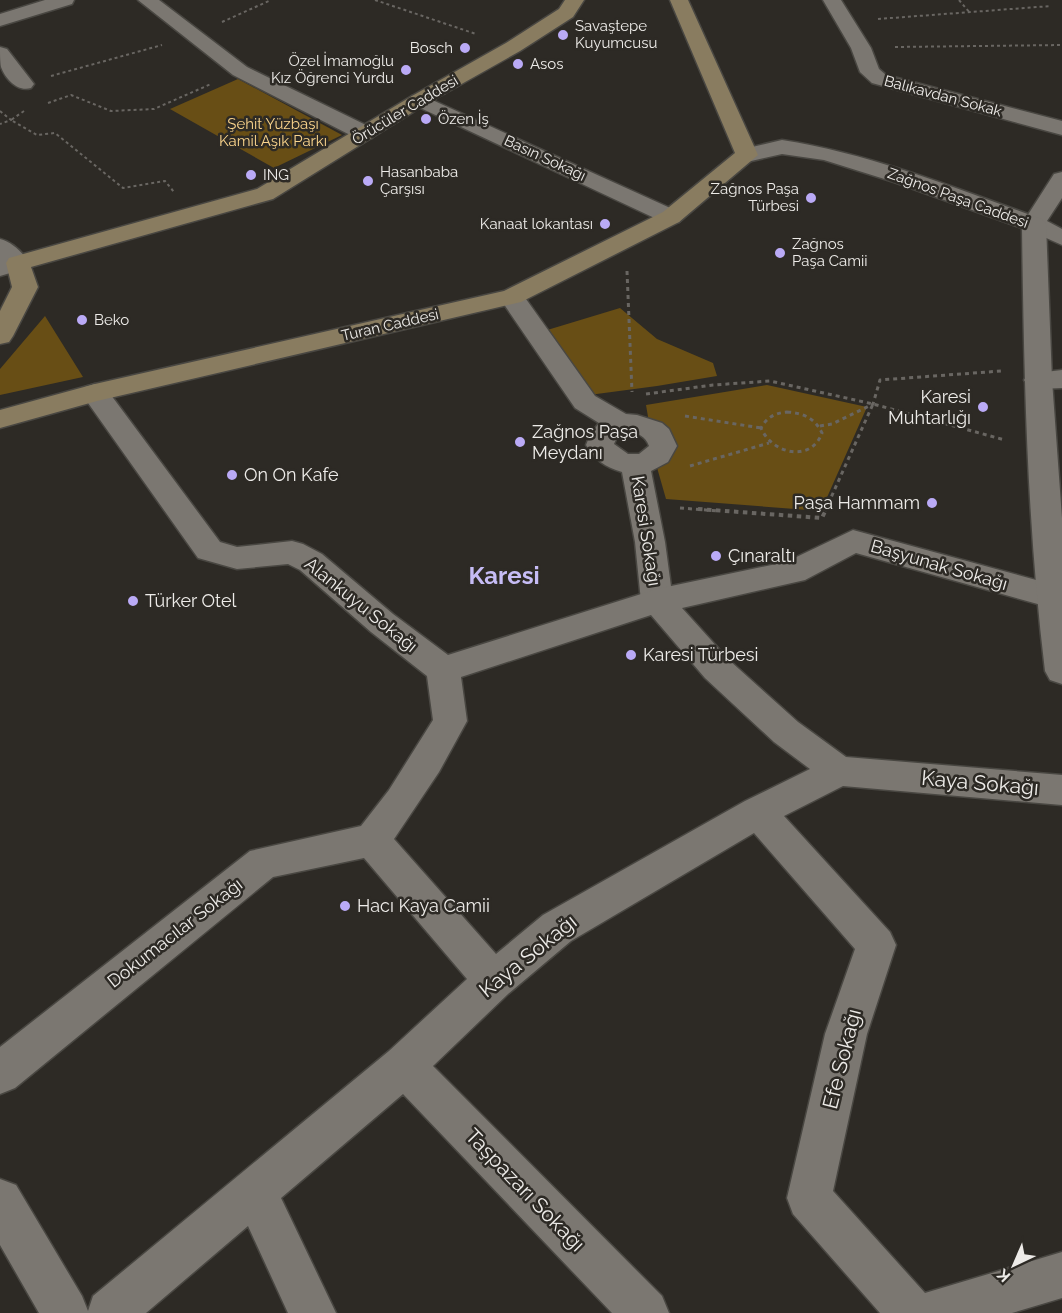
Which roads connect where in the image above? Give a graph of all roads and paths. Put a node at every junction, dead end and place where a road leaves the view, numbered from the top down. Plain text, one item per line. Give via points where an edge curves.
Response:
1 (65, 0) edge
2 (147, 0) edge
3 (271, 0) edge
4 (375, 0) edge
5 (575, 0) edge
6 (832, 0) edge
7 (959, 0) edge
8 (682, 1) edge
9 (1051, 6) dead end
10 (970, 14) junction
11 (0, 20) edge
12 (875, 20) dead end
13 (192, 36) junction
14 (1062, 45) edge
15 (513, 47) junction
16 (861, 48) junction
17 (0, 53) edge
18 (240, 71) junction
19 (24, 84) joint
20 (418, 100) junction
21 (40, 105) dead end
22 (30, 109) dead end
23 (0, 111) edge
24 (11, 120) junction
25 (0, 124) edge
26 (1062, 128) edge
27 (364, 133) junction
28 (747, 155) junction
29 (1062, 179) edge
30 (190, 214) junction
31 (671, 217) junction
32 (1034, 224) junction
33 (1062, 238) edge
34 (6, 259) edge
35 (635, 266) dead end
36 (512, 297) junction
37 (0, 336) edge
38 (1001, 371) dead end
39 (1050, 379) edge
40 (94, 393) junction
41 (873, 404) junction
42 (629, 414) junction
43 (0, 419) edge
44 (820, 426) junction
45 (1009, 441) dead end
46 (770, 443) junction
47 (639, 484) junction
48 (1054, 522) edge
49 (1052, 596) junction
50 (657, 601) junction
51 (443, 670) junction
52 (1062, 671) edge
53 (839, 771) junction
54 (1062, 789) edge
55 (758, 812) junction
56 (372, 840) junction
57 (494, 981) junction
58 (404, 1066) junction
59 (0, 1073) edge
60 (255, 1191) junction
61 (0, 1201) edge
62 (1062, 1275) edge
63 (65, 1313) edge
64 (110, 1313) edge
65 (312, 1313) edge
66 (645, 1313) edge
67 (911, 1313) edge
68 (934, 1313) edge

1 - 11 street
2 - 13 street
3 - 13 path
4 - 15 path
5 - 15 main road, Örücüler Caddesi via 566,13
6 - 16 street, Balıkavdan Sokak
7 - 10 path
8 - 28 main road
9 - 10 path
10 - 12 path
13 - 18 street
13 - 19 path
14 - 16 path
15 - 20 main road, Örücüler Caddesi
16 - 26 street, Balıkavdan Sokak via 870,72 879,80
17 - 19 street
18 - 21 path via 154,109 111,111 71,95
18 - 27 street
20 - 27 main road, Örücüler Caddesi
20 - 31 street, Basın Sokağı
22 - 24 path
23 - 24 path
24 - 25 path
24 - 30 path via 37,135 55,133 123,188 165,181
27 - 30 main road, Örücüler Caddesi via 265,194
28 - 31 main road, Turan Caddesi
28 - 32 street, Zağnos Paşa Caddesi via 782,147 827,154
29 - 32 street
30 - 34 main road, Örücüler Caddesi
31 - 36 main road, Turan Caddesi
32 - 33 street
32 - 39 street, Zağnos Paşa Caddesi
34 - 37 main road via 25,287
35 - 42 path via 627,271
36 - 40 main road, Turan Caddesi
36 - 42 street via 585,402
38 - 41 path via 880,380
39 - 48 street, Zağnos Paşa Caddesi
40 - 43 main road, Turan Caddesi
40 - 51 street, Alankuyu Sokağı via 209,550 237,558 292,552 311,562
41 - 42 path via 770,381 713,385
41 - 44 path
41 - 45 path
41 - 47 path via 822,518
42 - 47 street via 651,428 663,446
42 - 47 street via 606,431 600,445
44 - 46 path via 821,439 811,449 792,452
44 - 46 path via 806,415 778,413 764,421 761,428
46 - 47 path
47 - 50 street, Karesi Sokağı
48 - 49 street, Zağnos Paşa Caddesi
49 - 50 street, Başyunak Sokağı via 853,541 794,572
49 - 52 street, Zağnos Paşa Caddesi
50 - 51 street
50 - 53 street, Karesi Sokağı via 717,669 786,732
51 - 56 street via 450,721 415,782
53 - 54 street, Kaya Sokağı
53 - 55 street, Kaya Sokağı
55 - 57 street, Kaya Sokağı via 557,928
55 - 67 street, Efe Sokağı via 876,945 846,1034 809,1198
56 - 57 street
56 - 59 street, Dokumacılar Sokağı via 263,863
57 - 58 street, Kaya Sokağı
58 - 60 street, Kaya Sokağı
58 - 66 street, Taşpazarı Sokağı
60 - 64 street, Kaya Sokağı
60 - 65 street
61 - 63 street
62 - 68 street

